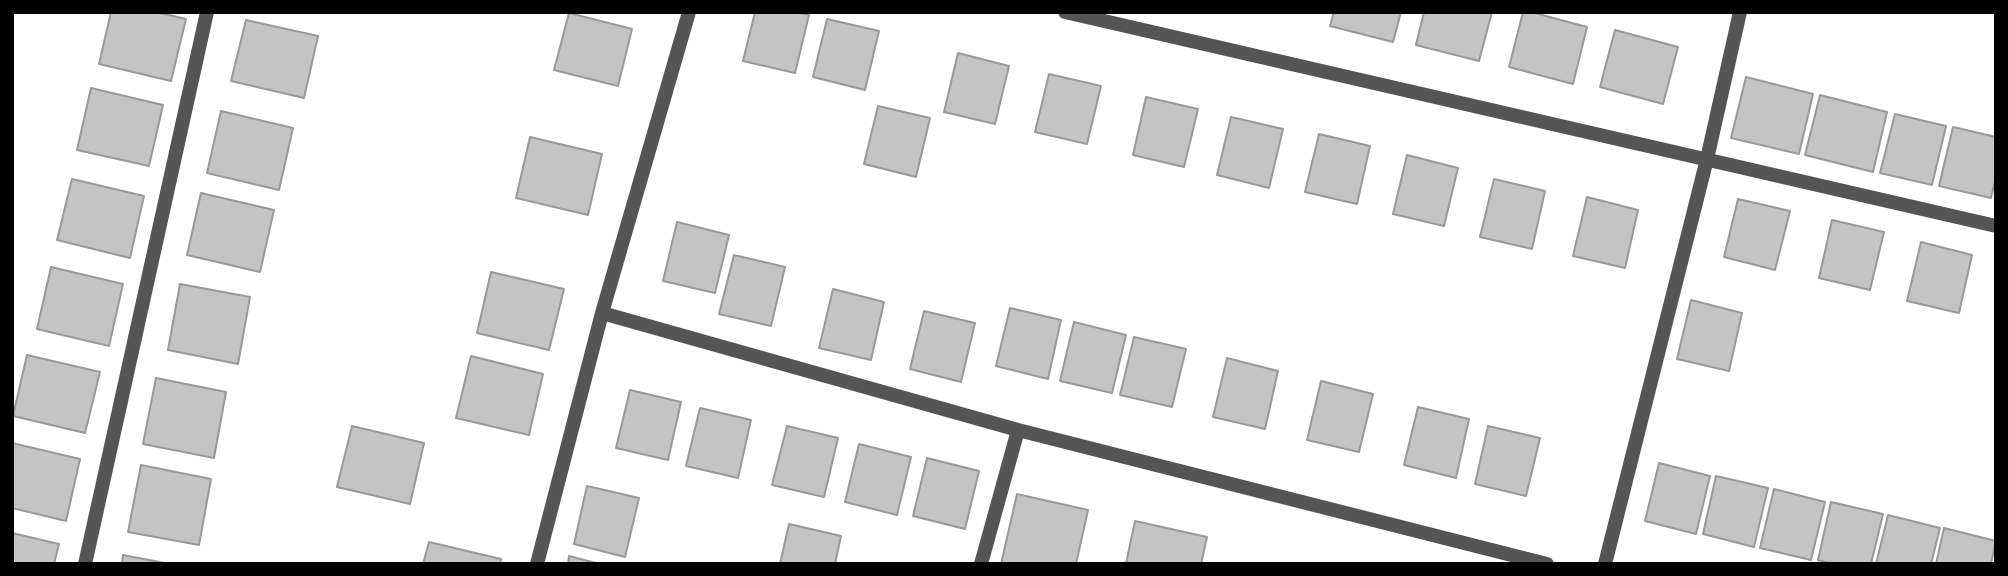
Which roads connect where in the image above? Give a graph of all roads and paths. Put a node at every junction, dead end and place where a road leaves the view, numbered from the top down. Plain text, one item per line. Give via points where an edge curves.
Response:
1 (207, 12) edge
2 (689, 12) edge
3 (1065, 12) edge
4 (1740, 12) edge
5 (1707, 159) junction
6 (1996, 226) edge
7 (602, 313) junction
8 (1018, 430) junction
9 (85, 564) edge
10 (537, 564) edge
11 (981, 564) edge
12 (1547, 564) edge
13 (1605, 564) edge

1 - 9 street
2 - 7 street
3 - 5 street
4 - 5 street
5 - 6 street
5 - 13 street
7 - 8 street
7 - 10 street
8 - 11 street
8 - 12 street

